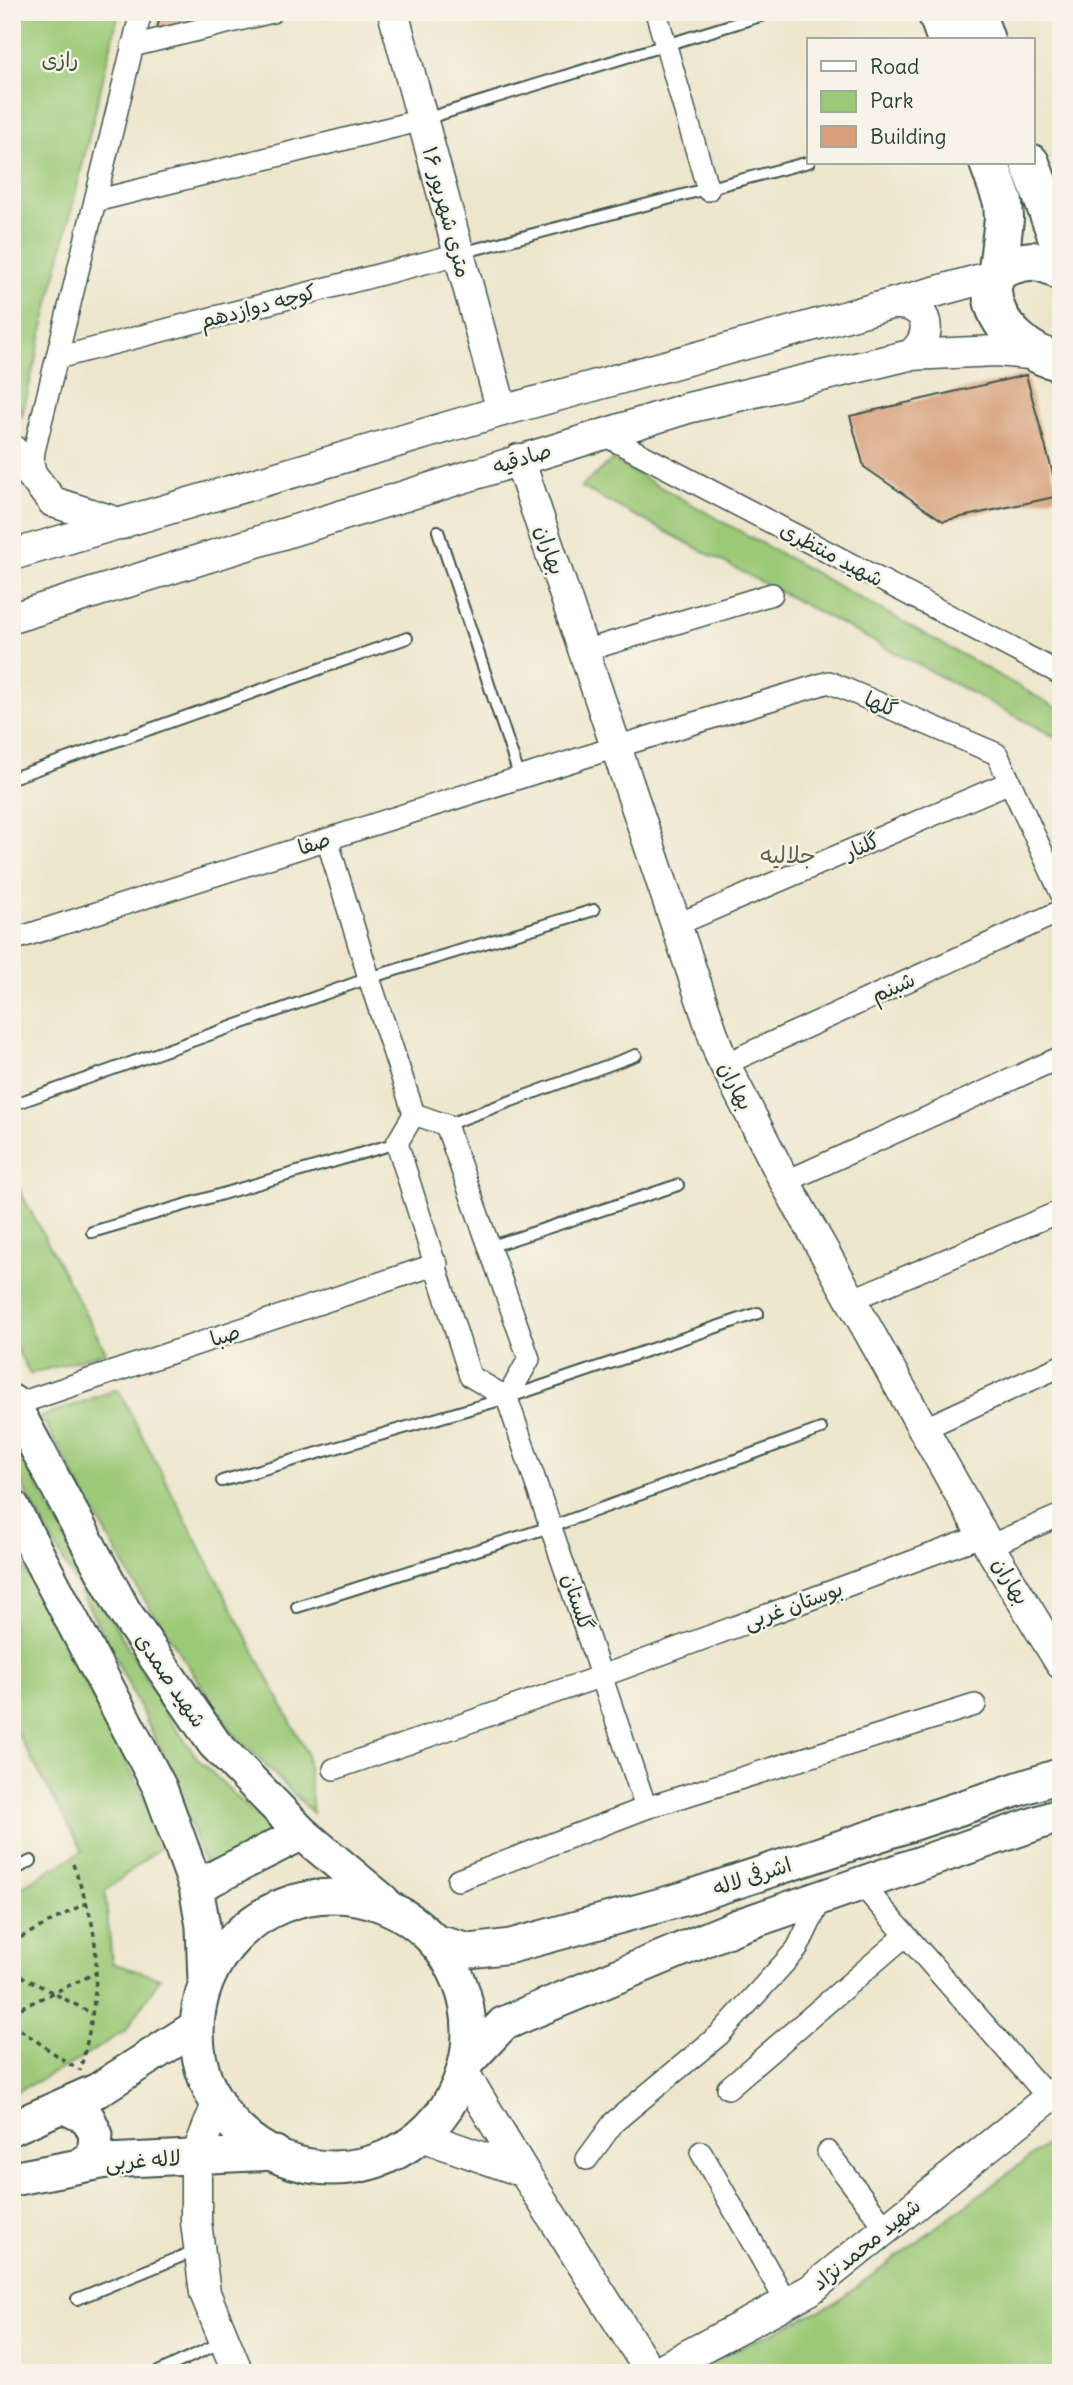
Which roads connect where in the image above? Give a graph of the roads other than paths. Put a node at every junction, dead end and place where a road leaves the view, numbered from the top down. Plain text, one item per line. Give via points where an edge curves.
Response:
1 (141, 12) edge
2 (272, 12) edge
3 (393, 12) edge
4 (656, 12) edge
5 (773, 12) edge
6 (937, 12) edge
7 (975, 12) edge
8 (946, 38) edge
9 (984, 38) edge
10 (665, 45) junction
11 (132, 46) junction
12 (422, 120) junction
13 (807, 163) edge
14 (989, 164) edge
15 (1030, 164) edge
16 (708, 190) junction
17 (95, 201) junction
18 (1061, 246) edge
19 (458, 254) junction
20 (1061, 271) edge
21 (997, 272) junction
22 (896, 304) junction
23 (910, 355) junction
24 (57, 358) junction
25 (1053, 364) edge
26 (502, 411) junction
27 (602, 434) junction
28 (12, 450) edge
29 (519, 459) junction
30 (37, 483) junction
31 (122, 524) junction
32 (438, 531) dead end
33 (12, 555) edge
34 (772, 594) dead end
35 (12, 618) edge
36 (407, 638) dead end
37 (584, 651) junction
38 (1061, 674) edge
39 (616, 747) junction
40 (12, 778) edge
41 (520, 778) junction
42 (1010, 782) junction
43 (327, 839) junction
44 (1061, 893) edge
45 (594, 910) dead end
46 (1061, 911) edge
47 (676, 925) junction
48 (12, 940) edge
49 (369, 978) junction
50 (636, 1055) dead end
51 (1061, 1057) edge
52 (725, 1064) junction
53 (12, 1105) edge
54 (414, 1114) junction
55 (446, 1125) junction
56 (397, 1143) junction
57 (785, 1182) junction
58 (678, 1185) dead end
59 (1061, 1211) edge
60 (92, 1232) dead end
61 (489, 1247) junction
62 (437, 1264) junction
63 (851, 1300) junction
64 (758, 1313) dead end
65 (1061, 1366) edge
66 (508, 1398) junction
67 (13, 1404) edge
68 (821, 1429) dead end
69 (923, 1429) junction
70 (222, 1481) dead end
71 (12, 1506) edge
72 (1061, 1515) edge
73 (553, 1526) junction
74 (986, 1540) junction
75 (297, 1607) dead end
76 (1059, 1657) edge
77 (602, 1676) junction
78 (975, 1705) dead end
79 (334, 1769) dead end
80 (1061, 1775) edge
81 (646, 1808) junction
82 (1061, 1815) edge
83 (302, 1833) junction
84 (32, 1861) dead end
85 (12, 1871) edge
86 (458, 1880) dead end
87 (862, 1885) junction
88 (195, 1888) junction
89 (822, 1897) junction
90 (393, 1909) junction
91 (906, 1935) junction
92 (438, 1942) junction
93 (205, 1982) junction
94 (196, 2026) junction
95 (466, 2067) junction
96 (728, 2088) dead end
97 (1054, 2092) edge
98 (72, 2093) junction
99 (217, 2104) junction
100 (12, 2129) edge
101 (421, 2136) junction
102 (701, 2152) dead end
103 (828, 2152) dead end
104 (275, 2153) junction
105 (196, 2157) junction
106 (587, 2159) dead end
107 (79, 2166) junction
108 (524, 2172) junction
109 (12, 2179) edge
110 (886, 2228) junction
111 (200, 2249) junction
112 (77, 2299) dead end
113 (787, 2303) junction
114 (225, 2341) junction
115 (156, 2373) edge
116 (237, 2373) edge
117 (652, 2373) edge

1 - 11 street
2 - 11 street
3 - 12 main road, ۱۶ متری شهریور
4 - 10 street
5 - 10 lane
6 - 8 highway
7 - 9 highway
10 - 12 lane
10 - 16 street
11 - 17 street
12 - 17 street
12 - 19 main road, ۱۶ متری شهریور
13 - 16 lane
14 - 21 highway via 1003,202
15 - 18 highway
16 - 19 lane
17 - 24 street
19 - 24 street, کوچه دوازدهم
19 - 26 main road, ۱۶ متری شهریور
20 - 21 highway via 1047,262 1023,260
21 - 22 main road
21 - 25 highway via 991,289 997,314 1016,338
22 - 23 main road via 915,307 924,316 926,332 921,347
22 - 26 main road
23 - 25 main road, صادقیه via 996,351
23 - 27 main road, صادقیه via 688,408
24 - 30 street via 34,451
26 - 31 main road
27 - 29 main road, صادقیه
27 - 38 street, شهید منتظری
28 - 30 main road
29 - 35 main road, صادقیه
29 - 37 main road, بهاران
30 - 31 main road via 53,502
31 - 33 main road
32 - 41 lane
34 - 37 street
36 - 40 lane
37 - 39 main road, بهاران
39 - 41 street, صفا
39 - 42 street, گلها via 829,682 997,754
39 - 47 main road, بهاران
41 - 43 street, صفا
42 - 44 street, گلها
42 - 47 street, گلنار
43 - 48 street, صفا
43 - 49 street
45 - 49 lane
46 - 52 street, شبنم
47 - 52 main road, بهاران
49 - 53 lane
49 - 54 street
50 - 55 lane
51 - 57 street
52 - 57 main road, بهاران
54 - 55 street
54 - 56 street
55 - 61 street
56 - 60 lane
56 - 62 street
57 - 63 main road, بهاران
58 - 61 lane
59 - 63 street
61 - 66 street via 529,1359
62 - 66 street via 470,1376
62 - 67 street, صبا
63 - 69 main road, بهاران
64 - 66 lane
65 - 69 street
66 - 70 lane
66 - 73 street, گلستان
67 - 83 main road, شهید صمدی via 124,1611 214,1743
68 - 73 lane
69 - 74 main road, بهاران
71 - 88 main road via 160,1788
72 - 74 street, بوستان غربی
73 - 75 lane
73 - 77 street, گلستان
74 - 76 main road, بهاران
74 - 77 street, بوستان غربی
77 - 79 street, بوستان غربی
77 - 81 street, گلستان
78 - 81 street
80 - 92 main road, اشرفی لاله via 683,1899 511,1947 470,1951
81 - 86 street
82 - 87 main road, اشرفی لاله
83 - 88 main road
83 - 90 main road, شهید صمدی
84 - 85 lane
87 - 89 main road, اشرفی لاله
87 - 91 street
88 - 93 main road via 203,1926
89 - 95 main road, اشرفی لاله via 738,1926 515,2019 493,2033
89 - 106 street via 797,1949 719,2035 614,2122
90 - 92 main road, شهید صمدی
90 - 93 main road via 349,1896 304,1898 262,1915 237,1936
91 - 96 street
91 - 97 street
92 - 95 main road via 458,1979 468,2015
93 - 94 main road
94 - 98 main road via 98,2090
94 - 99 main road via 201,2071
95 - 101 main road, اشرفی لاله via 450,2101
95 - 108 main road
97 - 110 main road, شهید محمدنژاد
98 - 100 main road
98 - 107 main road via 96,2135 94,2157
99 - 104 main road via 253,2143
99 - 105 main road
101 - 104 main road, اشرفی لاله via 383,2159 339,2168 294,2162
101 - 108 main road
102 - 113 street
103 - 110 street
104 - 105 main road, لاله غربی
105 - 107 main road, لاله غربی
105 - 111 main road
107 - 109 main road, لاله غربی
108 - 117 main road
110 - 113 main road, شهید محمدنژاد via 810,2290
111 - 112 lane
111 - 114 main road via 205,2293
113 - 117 main road, شهید محمدنژاد
114 - 115 lane
114 - 116 main road

